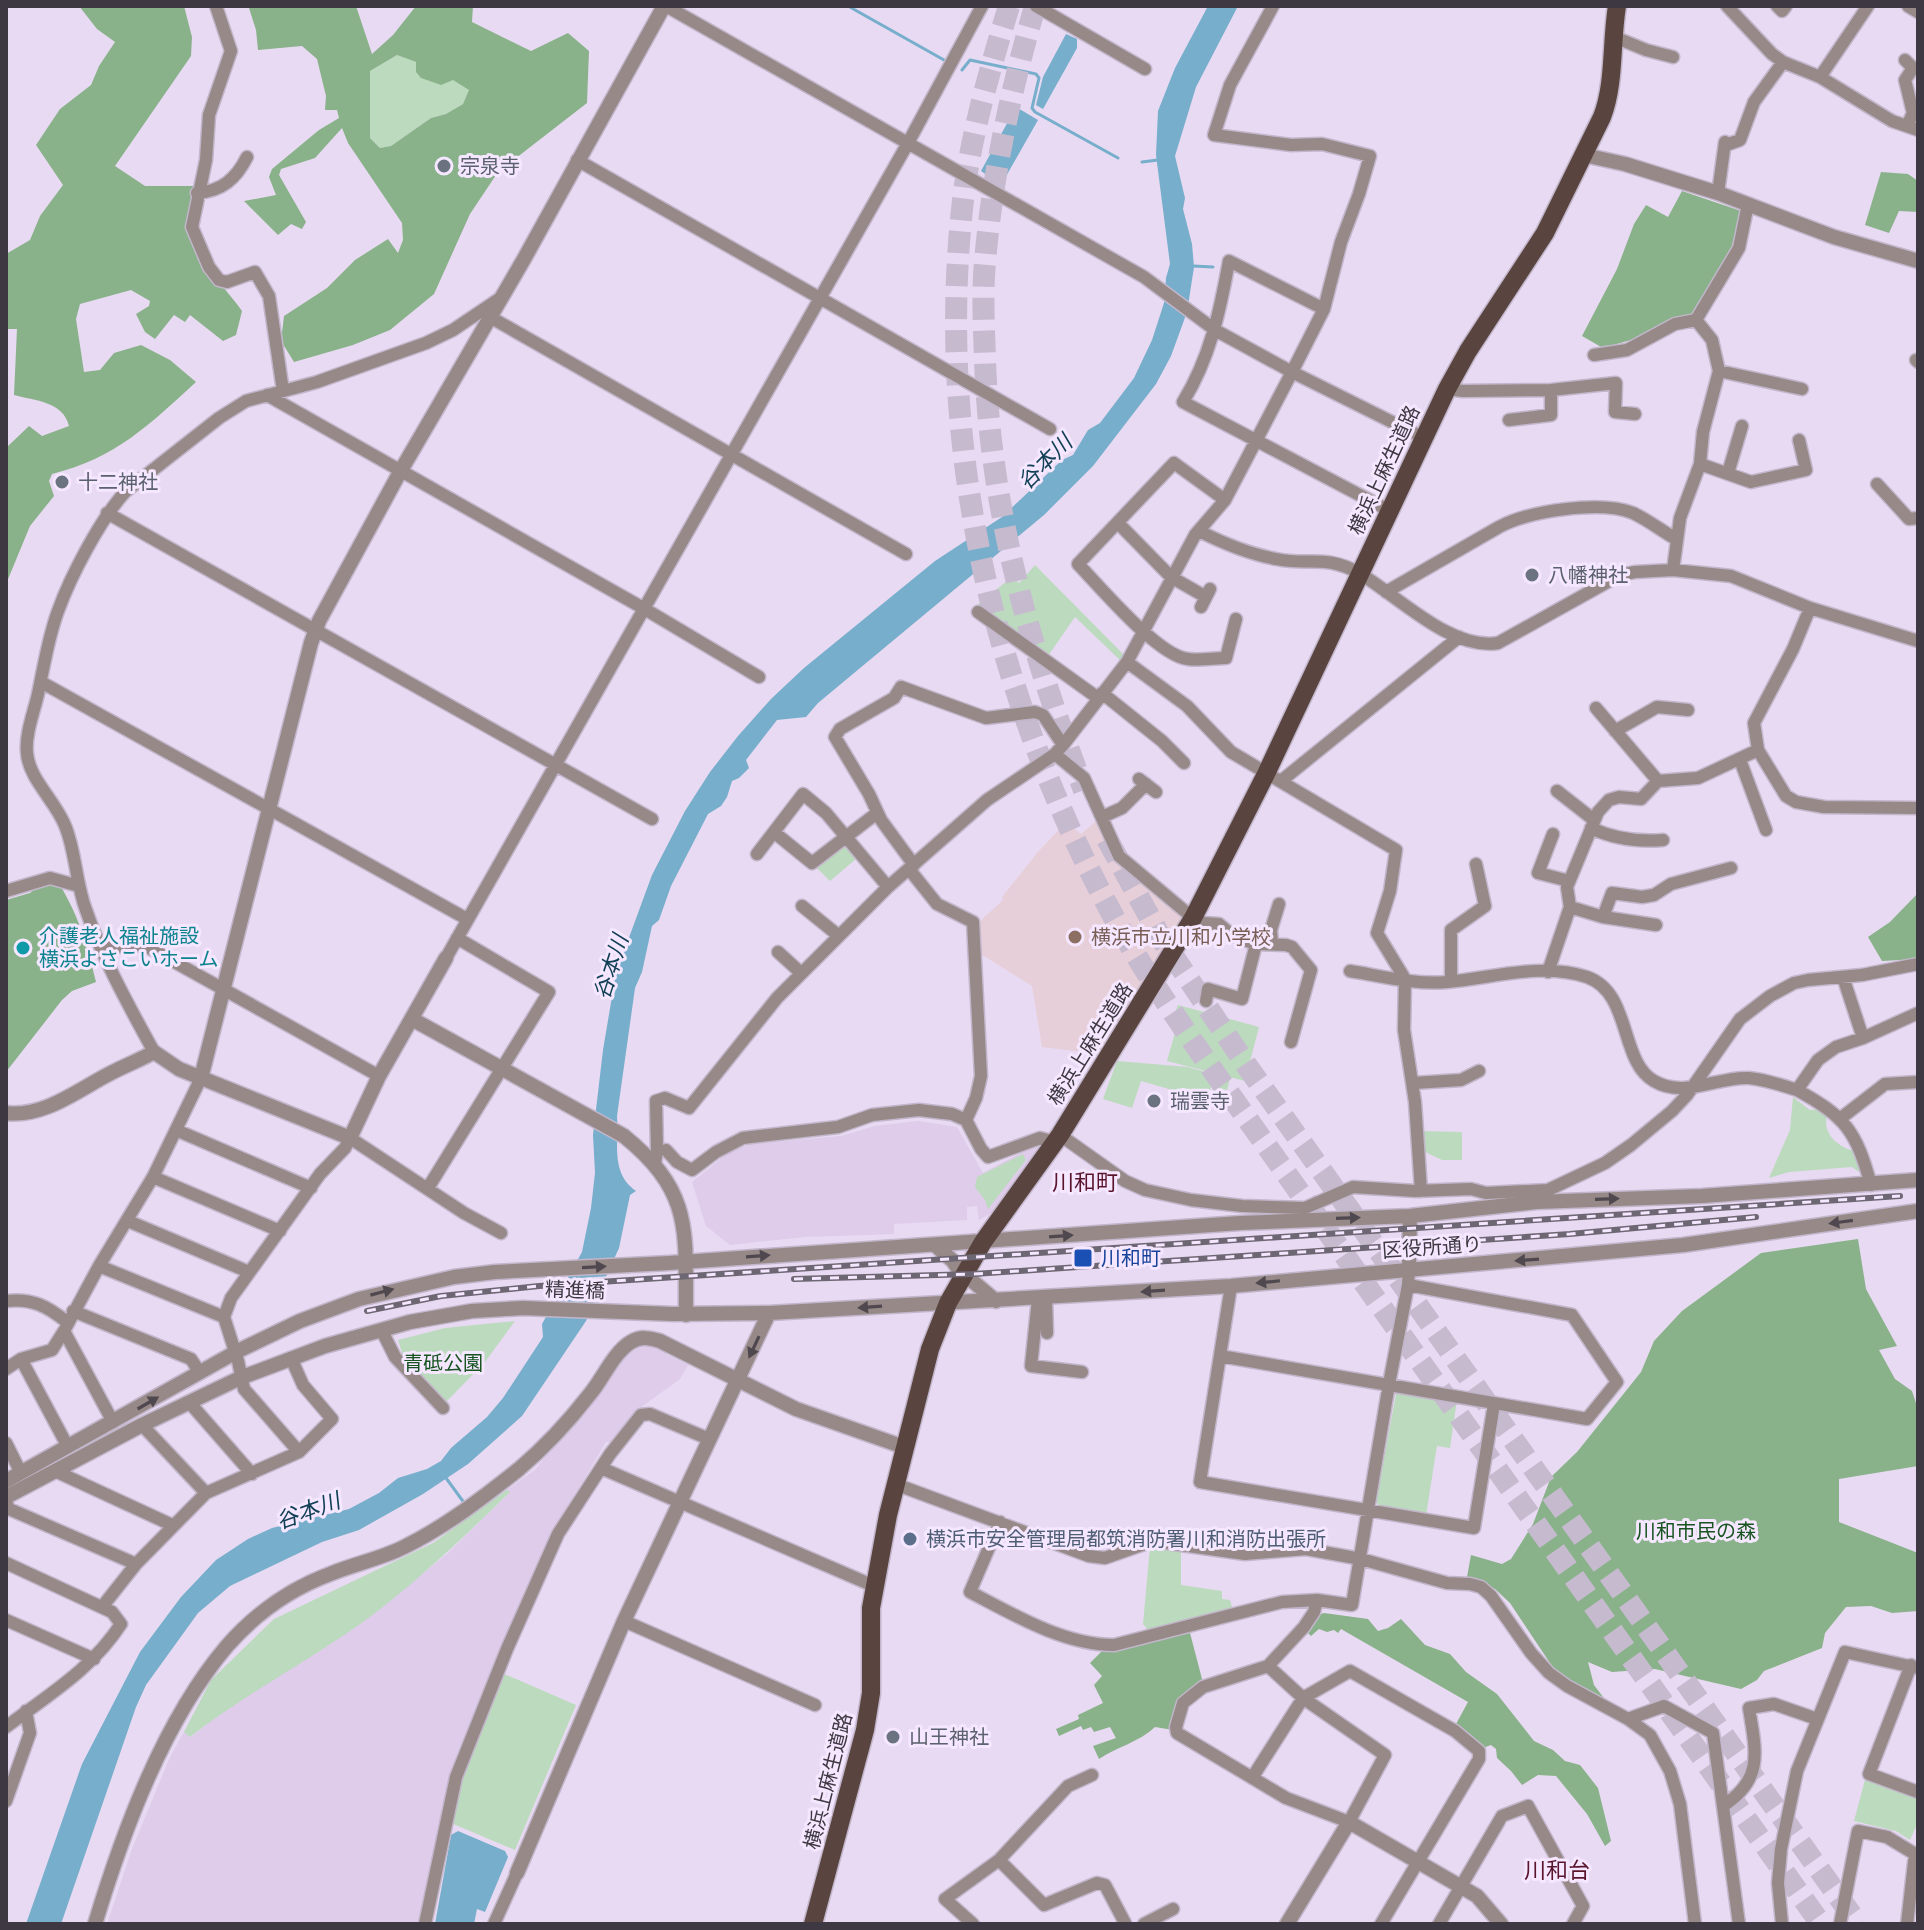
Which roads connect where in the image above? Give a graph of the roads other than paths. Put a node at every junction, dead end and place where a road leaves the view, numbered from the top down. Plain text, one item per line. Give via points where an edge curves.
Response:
1 (216, 6) edge
2 (665, 6) edge
3 (982, 6) edge
4 (1273, 6) edge
5 (1617, 6) edge
6 (1727, 6) edge
7 (1777, 6) edge
8 (1786, 6) edge
9 (1868, 6) edge
10 (1908, 6) edge
11 (1042, 7) edge
12 (1918, 12) edge
13 (1612, 36) junction
14 (1673, 57) dead end
15 (1905, 60) dead end
16 (1783, 62) junction
17 (1145, 69) dead end
18 (1820, 77) junction
19 (1912, 128) edge
20 (908, 143) junction
21 (1584, 155) junction
22 (247, 157) dead end
23 (577, 160) junction
24 (197, 193) junction
25 (1718, 193) junction
26 (1748, 204) junction
27 (1917, 258) edge
28 (820, 298) junction
29 (499, 299) junction
30 (1324, 309) junction
31 (490, 317) junction
32 (1696, 320) junction
33 (1212, 328) junction
34 (1594, 355) dead end
35 (1719, 371) junction
36 (1292, 372) junction
37 (1447, 389) junction
38 (1802, 389) dead end
39 (1551, 390) junction
40 (283, 391) junction
41 (267, 395) junction
42 (1635, 414) dead end
43 (1509, 420) dead end
44 (1742, 426) dead end
45 (1050, 429) dead end
46 (1424, 438) junction
47 (1799, 440) dead end
48 (1257, 441) junction
49 (732, 453) junction
50 (1700, 464) junction
51 (400, 472) junction
52 (1728, 473) junction
53 (1877, 484) dead end
54 (1225, 500) junction
55 (1390, 511) junction
56 (107, 513) junction
57 (1918, 518) edge
58 (1118, 523) junction
59 (1201, 532) junction
60 (1676, 539) junction
61 (906, 554) dead end
62 (1673, 570) junction
63 (1360, 574) junction
64 (1171, 577) junction
65 (1386, 592) junction
66 (1206, 597) dead end
67 (643, 608) junction
68 (1810, 608) junction
69 (978, 612) dead end
70 (1236, 619) dead end
71 (315, 631) junction
72 (1144, 631) junction
73 (1459, 637) junction
74 (1918, 641) edge
75 (1127, 662) junction
76 (759, 677) dead end
77 (41, 682) junction
78 (1100, 695) junction
79 (1596, 708) dead end
80 (1688, 710) dead end
81 (1615, 731) junction
82 (1059, 750) junction
83 (1758, 750) junction
84 (1740, 760) junction
85 (1184, 763) dead end
86 (556, 765) junction
87 (1274, 778) junction
88 (1658, 781) junction
89 (1147, 785) dead end
90 (1557, 791) dead end
91 (1918, 808) edge
92 (270, 811) junction
93 (877, 813) junction
94 (1102, 817) junction
95 (652, 819) dead end
96 (1592, 824) junction
97 (1766, 830) dead end
98 (775, 833) junction
99 (1553, 834) dead end
100 (846, 837) junction
101 (1663, 840) dead end
102 (757, 854) dead end
103 (1476, 864) dead end
104 (911, 867) junction
105 (1731, 868) dead end
106 (1569, 881) junction
107 (79, 886) junction
108 (888, 887) junction
109 (6, 891) edge
110 (1279, 904) dead end
111 (802, 906) dead end
112 (1570, 907) junction
113 (1603, 917) junction
114 (1193, 918) junction
115 (467, 919) junction
116 (1656, 925) dead end
117 (839, 936) junction
118 (457, 938) junction
119 (1256, 944) junction
120 (1272, 944) junction
121 (101, 948) junction
122 (778, 952) dead end
123 (446, 958) joint
124 (1918, 964) edge
125 (1350, 971) dead end
126 (1548, 972) junction
127 (801, 973) junction
128 (1843, 977) junction
129 (1405, 979) junction
130 (1451, 981) junction
131 (224, 989) junction
132 (1206, 1001) dead end
133 (1918, 1013) edge
134 (412, 1019) junction
135 (1863, 1038) junction
136 (1291, 1042) dead end
137 (154, 1052) junction
138 (503, 1068) junction
139 (1479, 1071) dead end
140 (379, 1076) junction
141 (201, 1078) junction
142 (1918, 1082) edge
143 (1413, 1083) junction
144 (1690, 1088) junction
145 (1797, 1090) junction
146 (6, 1113) edge
147 (1841, 1118) junction
148 (966, 1120) junction
149 (176, 1130) junction
150 (350, 1138) junction
151 (1057, 1139) junction
152 (666, 1150) dead end
153 (653, 1162) junction
154 (153, 1177) junction
155 (1918, 1180) edge
156 (1871, 1185) junction
157 (311, 1188) junction
158 (428, 1188) junction
159 (1421, 1191) junction
160 (1488, 1199) junction
161 (1242, 1206) junction
162 (1918, 1211) edge
163 (1410, 1216) junction
164 (128, 1221) junction
165 (1240, 1223) junction
166 (280, 1231) junction
167 (501, 1233) dead end
168 (983, 1242) junction
169 (935, 1245) junction
170 (686, 1262) junction
171 (99, 1266) junction
172 (1409, 1268) junction
173 (249, 1272) junction
174 (964, 1275) junction
175 (1408, 1285) junction
176 (1231, 1286) junction
177 (1042, 1299) junction
178 (6, 1301) edge
179 (996, 1301) junction
180 (948, 1303) junction
181 (769, 1313) junction
182 (686, 1315) junction
183 (224, 1317) junction
184 (68, 1321) junction
185 (382, 1331) junction
186 (1047, 1333) dead end
187 (236, 1352) junction
188 (1220, 1356) junction
189 (291, 1358) junction
190 (21, 1359) junction
191 (6, 1369) edge
192 (1082, 1372) dead end
193 (200, 1373) junction
194 (240, 1378) junction
195 (738, 1380) junction
196 (1389, 1384) junction
197 (189, 1402) junction
198 (1494, 1404) junction
199 (443, 1408) dead end
200 (113, 1422) junction
201 (142, 1425) junction
202 (709, 1439) junction
203 (6, 1443) edge
204 (68, 1447) junction
205 (904, 1447) junction
206 (299, 1452) junction
207 (601, 1468) junction
208 (55, 1471) junction
209 (21, 1473) junction
210 (252, 1474) junction
211 (6, 1481) edge
212 (895, 1484) junction
213 (206, 1493) junction
214 (6, 1500) edge
215 (678, 1502) junction
216 (1369, 1510) junction
217 (1000, 1522) junction
218 (172, 1525) junction
219 (1361, 1559) junction
220 (6, 1563) edge
221 (136, 1564) junction
222 (874, 1586) junction
223 (1317, 1600) junction
224 (102, 1607) junction
225 (6, 1620) edge
226 (624, 1621) junction
227 (94, 1659) junction
228 (1268, 1666) junction
229 (1914, 1667) edge
230 (1303, 1698) junction
231 (815, 1705) dead end
232 (26, 1711) junction
233 (1628, 1719) junction
234 (1817, 1719) junction
235 (6, 1727) edge
236 (11, 1774) edge
237 (1092, 1775) dead end
238 (1252, 1778) junction
239 (1918, 1792) edge
240 (6, 1801) edge
241 (1723, 1806) junction
242 (1349, 1822) junction
243 (999, 1860) junction
244 (1419, 1862) junction
245 (517, 1873) joint
246 (1461, 1886) junction
247 (1173, 1909) dead end
248 (95, 1924) edge
249 (425, 1924) edge
250 (494, 1924) edge
251 (813, 1924) edge
252 (973, 1924) edge
253 (1125, 1924) edge
254 (1144, 1924) edge
255 (1287, 1924) edge
256 (1381, 1924) edge
257 (1439, 1924) edge
258 (1501, 1924) edge
259 (1573, 1924) edge
260 (1695, 1924) edge
261 (1739, 1924) edge
262 (1782, 1924) edge
263 (1840, 1924) edge
264 (1907, 1924) edge

1 - 24 street via 231,51 209,115
2 - 20 street
2 - 23 street
3 - 20 street
4 - 30 street via 1230,85 1214,135 1322,144 1370,156
5 - 13 main road, 横浜上麻生道路
6 - 16 street
7 - 8 street via 1782,11
9 - 18 street
10 - 12 street
11 - 17 street
13 - 14 street
13 - 21 main road, 横浜上麻生道路 via 1607,105
15 - 19 street via 1913,68 1905,80
16 - 18 street
16 - 25 street via 1754,102 1740,140 1725,142
18 - 19 street
20 - 28 street
20 - 33 street via 1144,277
21 - 25 street
21 - 37 main road, 横浜上麻生道路 via 1545,233
22 - 24 street via 221,190
23 - 28 street
23 - 29 street
24 - 40 street via 192,227 209,267 227,282 255,272 269,296
25 - 26 street
26 - 27 street via 1834,237
26 - 32 street via 1739,248
28 - 45 street
28 - 49 street
29 - 31 street
29 - 40 street via 426,343
30 - 33 street via 1229,261
30 - 36 street
31 - 49 street
31 - 51 street
32 - 34 street via 1675,324 1627,350
32 - 35 street via 1712,340
33 - 36 street
33 - 48 street via 1200,373 1183,402
35 - 38 street
35 - 50 street
36 - 46 street
36 - 48 street
37 - 39 street
37 - 46 main road, 横浜上麻生道路
39 - 42 street via 1616,383 1615,412
39 - 43 street via 1551,415
40 - 41 street
41 - 51 street
41 - 56 street via 219,418 126,491
44 - 52 street
46 - 55 main road, 横浜上麻生道路
47 - 52 street via 1806,470 1751,482
48 - 54 street
48 - 55 street
49 - 61 street
49 - 67 street
50 - 52 street
50 - 60 street
51 - 67 street
51 - 71 street
53 - 57 street via 1909,519
54 - 58 street via 1174,463
54 - 59 street
55 - 63 main road, 横浜上麻生道路
56 - 71 street
56 - 77 street via 58,610
58 - 64 street
58 - 72 street via 1078,564
59 - 63 street via 1278,560 1336,562
59 - 64 street
60 - 62 street
60 - 65 street via 1631,512 1592,508 1532,514 1499,527
62 - 68 street via 1731,576
62 - 73 street via 1620,575 1498,643 1482,645
63 - 65 street
63 - 87 main road, 横浜上麻生道路
64 - 66 street
64 - 72 street
65 - 73 street
67 - 76 street
67 - 86 street
68 - 74 street
68 - 83 street via 1754,723
69 - 78 street
70 - 72 street via 1226,658 1186,659
71 - 86 street
71 - 92 street
72 - 75 street
73 - 87 street
75 - 78 street
75 - 87 street via 1187,706 1231,752
77 - 92 street
77 - 107 street via 27,753 67,829
78 - 82 street
78 - 85 street
79 - 81 street
80 - 81 street via 1657,707
81 - 88 street
82 - 93 street via 1043,715 986,718 901,687 894,698 835,737
82 - 94 street via 1084,778
82 - 104 street via 987,800
83 - 84 street
83 - 91 street via 1786,796 1796,802
84 - 88 street via 1698,778
84 - 97 street
86 - 95 street
86 - 115 street
87 - 114 main road, 横浜上麻生道路
87 - 129 street via 1396,850 1377,933
88 - 96 street via 1641,799 1609,800
89 - 94 street via 1122,808
90 - 96 street
92 - 115 street
92 - 131 street
93 - 100 street
93 - 104 street
94 - 114 street via 1119,856
96 - 101 street via 1607,835
96 - 106 street
98 - 100 street via 812,863
98 - 100 street via 803,794
98 - 102 street
99 - 106 street via 1538,873
100 - 108 street
103 - 130 street via 1485,906 1451,930
104 - 108 street
104 - 148 street via 937,904 973,922 981,1076
105 - 113 street via 1671,884 1654,895 1612,893
106 - 112 street
107 - 109 street via 41,879
107 - 121 street
108 - 117 street
110 - 120 street
111 - 117 street
112 - 113 street
112 - 126 street
113 - 116 street
114 - 119 street via 1219,924
114 - 151 main road, 横浜上麻生道路
115 - 118 street
117 - 127 street
118 - 123 street
118 - 138 street via 549,992
119 - 120 street
119 - 132 street via 1242,999 1208,989
120 - 136 street via 1292,947 1311,970
121 - 131 street via 144,945
121 - 137 street
122 - 127 street
123 - 134 street
124 - 128 street
125 - 129 street
126 - 130 street
126 - 144 street via 1587,977 1601,985 1621,1017 1643,1074 1670,1088
127 - 153 street via 689,1108 665,1098 656,1101
128 - 135 street
128 - 144 street via 1794,983 1751,1009
129 - 130 street
129 - 143 street via 1404,1030
131 - 140 street
131 - 141 street
133 - 135 street
134 - 138 street
134 - 140 street
135 - 145 street via 1818,1060
137 - 141 street
137 - 146 street via 73,1096 30,1112
138 - 153 street via 624,1136
138 - 158 street
139 - 143 street via 1461,1080
140 - 150 street
141 - 149 street
141 - 150 street
142 - 147 street via 1885,1084
143 - 159 street
144 - 145 street via 1747,1078
144 - 160 street via 1631,1145 1571,1181
145 - 147 street
147 - 156 street via 1861,1149
148 - 151 street via 988,1157 1040,1138
148 - 152 street via 919,1110 872,1115 838,1127 752,1136 733,1142 692,1170
149 - 154 street
149 - 157 street
150 - 157 street
150 - 158 street
151 - 161 street via 1145,1190
151 - 168 main road, 横浜上麻生道路
153 - 170 street via 679,1202
154 - 164 street
154 - 166 street
155 - 156 street, 区役所通り
160 -> 156 street, 区役所通り via 1702,1196
157 - 166 street
158 - 167 street
159 - 160 street via 1471,1189
159 - 161 street via 1353,1187 1305,1208
160 - 163 street, 区役所通り
161 - 165 street
162 -> 172 street, 区役所通り via 1683,1245
165 -> 163 street, 区役所通り
163 - 172 street
164 - 171 street
164 - 173 street
168 -> 165 street, 区役所通り
166 - 173 street
168 - 169 street, 区役所通り
168 - 174 main road, 横浜上麻生道路
170 -> 169 street, 精進橋
169 - 174 street
170 - 182 street
187 -> 170 street, 精進橋 via 329,1309 454,1277
171 - 183 street
171 - 184 street
172 - 175 street
172 -> 176 street, 区役所通り
173 - 183 street
174 - 179 street
174 - 180 main road, 横浜上麻生道路
175 - 196 street
175 - 198 street via 1572,1315 1617,1382 1587,1419
176 -> 177 street, 区役所通り
176 - 188 street
177 - 179 street, 区役所通り
177 - 186 street
177 - 192 street via 1031,1366
178 - 184 street via 40,1303
179 - 180 street, 区役所通り
180 -> 181 street, 区役所通り
180 - 205 main road, 横浜上麻生道路
181 - 182 street, 精進橋
181 -> 195 street
182 - 185 street, 精進橋 via 529,1308 472,1311
183 - 187 street
184 - 190 street via 52,1350
184 - 193 street via 191,1359
184 - 200 street
185 - 189 street, 精進橋
185 - 199 street via 395,1357
187 - 193 street, 精進橋
187 - 194 street
188 - 196 street
188 - 216 street via 1200,1482
189 - 194 street, 精進橋
189 - 206 street via 303,1385 332,1419
190 - 191 street
190 - 204 street
200 -> 193 street, 精進橋
194 - 197 street, 精進橋
194 - 206 street via 247,1395
195 - 202 street
195 - 205 street via 836,1425
195 - 248 street via 660,1341 633,1341 545,1444 490,1491 390,1554 331,1573 267,1608 229,1644 188,1699 162,1748
196 - 198 street
196 - 216 street
197 - 201 street, 精進橋
197 - 210 street
198 - 216 street via 1474,1528
200 - 204 street, 精進橋
201 - 208 street, 精進橋
201 - 213 street
202 - 207 street via 641,1415
202 - 215 street
203 - 209 street
204 - 209 street, 精進橋
205 - 212 main road, 横浜上麻生道路
206 - 210 street
207 - 215 street
207 - 249 street via 558,1534 469,1738
208 - 214 street, 精進橋
208 - 218 street
209 - 211 street, 精進橋
210 - 213 street
212 - 217 street
212 - 222 main road, 横浜上麻生道路
213 - 218 street
214 - 221 street via 9,1509
215 - 222 street
215 - 226 street
216 - 219 street
217 - 219 street via 1105,1558 1153,1541 1245,1554 1306,1549
217 - 223 street via 970,1592 1086,1644 1114,1645 1282,1602
218 - 221 street
219 - 223 street via 1352,1605
219 - 233 street via 1481,1587 1549,1673
220 - 224 street
221 - 224 street
222 - 251 main road, 横浜上麻生道路 via 865,1730
223 - 228 street via 1304,1627
224 - 227 street via 121,1624
225 - 227 street
226 - 231 street
226 - 245 street
227 - 232 street
228 - 230 street
228 - 238 street via 1203,1687 1183,1703 1176,1727 1177,1733
229 - 234 street via 1845,1652
229 - 239 street via 1869,1774
230 - 238 street
230 - 242 street via 1385,1755
230 - 244 street via 1350,1671 1455,1731 1479,1751
232 - 235 street
232 - 236 street via 30,1733
233 - 241 street via 1664,1706 1713,1733
233 - 260 street via 1650,1735 1670,1771 1685,1834
234 - 241 street via 1774,1704 1749,1708 1757,1758 1741,1794
234 - 262 street via 1797,1771 1781,1849
236 - 240 street
237 - 243 street via 1068,1786
238 - 242 street via 1286,1798
241 - 261 street
242 - 244 street
242 - 255 street
243 - 252 street via 945,1899
243 - 253 street via 1044,1905 1097,1883 1105,1885
244 - 246 street
244 - 256 street
245 - 250 street
246 - 257 street
246 - 258 street
246 - 259 street via 1502,1816 1528,1806 1583,1906
247 - 254 street
263 - 264 street via 1858,1831 1887,1837 1915,1854

